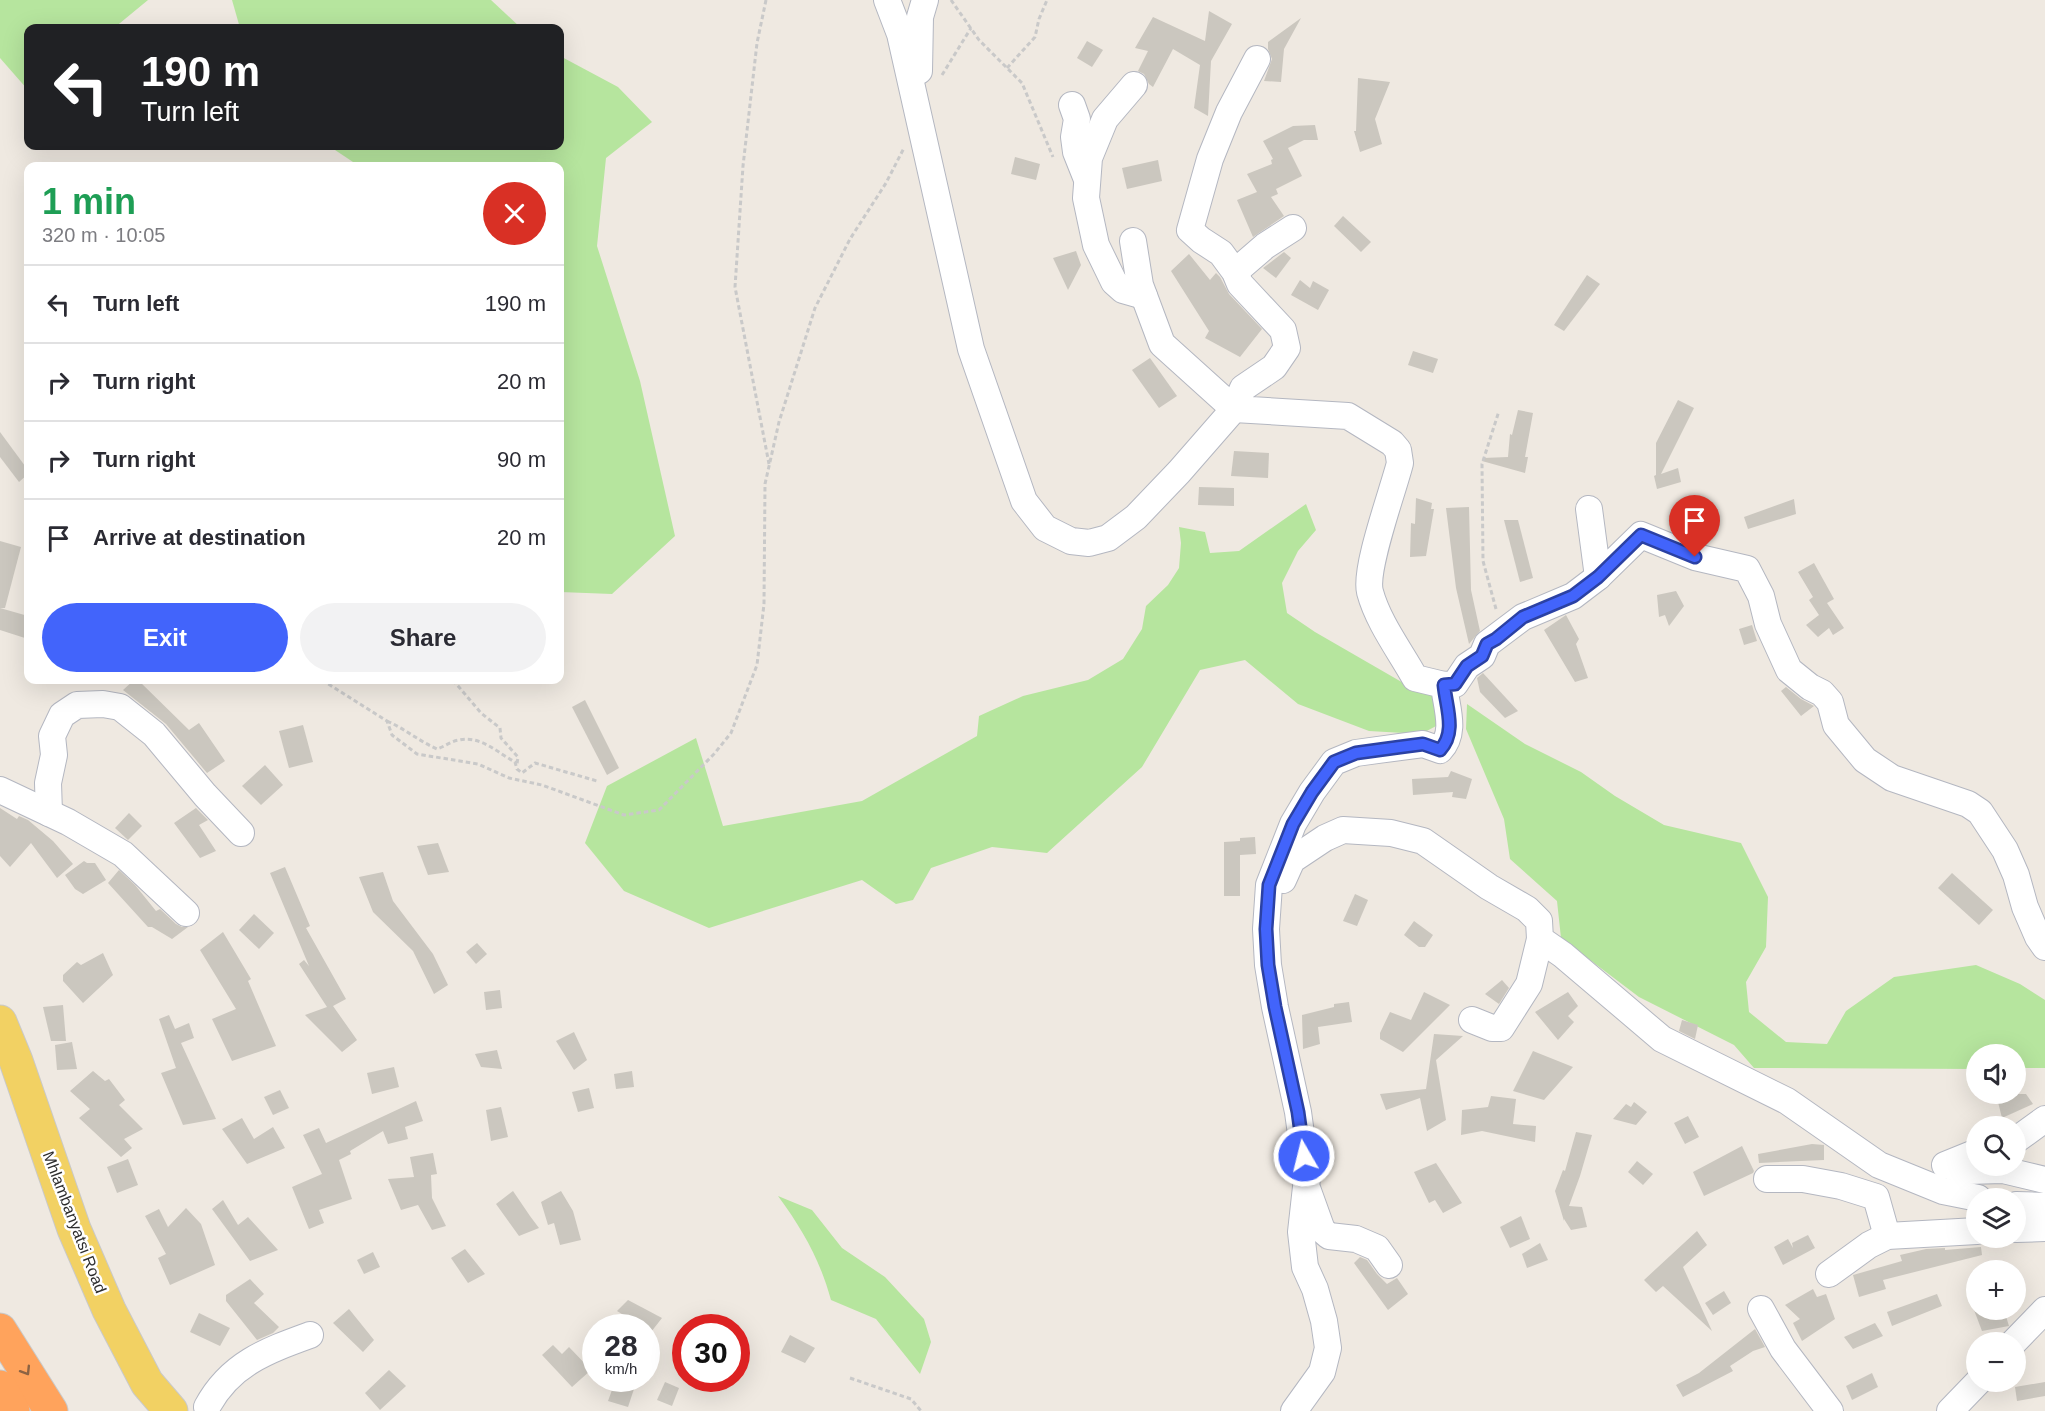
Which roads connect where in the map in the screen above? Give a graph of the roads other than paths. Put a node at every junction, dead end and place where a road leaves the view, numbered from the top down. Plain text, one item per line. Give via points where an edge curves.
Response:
1 (887, 0) edge
2 (925, 0) edge
3 (1257, 59) dead end
4 (1134, 85) dead end
5 (1072, 105) dead end
6 (917, 110) junction
7 (1087, 180) junction
8 (1293, 228) dead end
9 (1133, 241) dead end
10 (1235, 272) junction
11 (1144, 296) junction
12 (1234, 409) junction
13 (1589, 509) dead end
14 (1598, 577) junction
15 (1444, 685) junction
16 (1326, 773) junction
17 (0, 790) edge
18 (49, 813) junction
19 (241, 833) dead end
20 (1292, 860) junction
21 (186, 913) dead end
22 (1267, 916) junction
23 (1540, 939) junction
24 (2045, 947) edge
25 (1472, 1020) dead end
26 (0, 1022) edge
27 (2045, 1119) edge
28 (2026, 1133) edge
29 (1966, 1156) edge
30 (1966, 1171) edge
31 (2026, 1175) edge
32 (1767, 1179) dead end
33 (2045, 1180) edge
34 (1306, 1185) junction
35 (1966, 1196) edge
36 (2026, 1205) edge
37 (2045, 1206) edge
38 (2045, 1228) edge
39 (2026, 1229) edge
40 (1966, 1232) edge
41 (1887, 1236) junction
42 (1389, 1265) dead end
43 (1829, 1274) dead end
44 (1761, 1308) dead end
45 (2045, 1310) edge
46 (0, 1330) edge
47 (2024, 1332) edge
48 (310, 1335) dead end
49 (0, 1387) edge
50 (1968, 1392) edge
51 (202, 1410) edge
52 (13, 1411) edge
53 (51, 1411) edge
54 (171, 1411) edge
55 (1294, 1411) edge
56 (1830, 1411) edge
57 (1950, 1411) edge

1 - 6 street via 900,34
2 - 6 street via 920,17
3 - 10 street via 1210,159 1190,230 1221,253
4 - 7 street via 1105,119 1089,158
5 - 7 street via 1077,119 1076,152
6 - 12 street via 971,349 1024,501 1045,528 1071,541 1089,543 1108,538 1136,517
7 - 11 street via 1086,198 1096,245 1114,282 1123,291
8 - 10 street
9 - 11 street
10 - 12 street via 1240,284 1283,330 1287,348 1274,367 1243,388
11 - 12 street via 1162,344
12 - 15 street via 1348,416 1398,450 1400,463 1370,566 1370,591 1415,678
13 - 14 street
14 - 15 street via 1573,596 1523,617 1487,644 1482,656 1467,666 1455,684
14 - 24 street via 1641,535 1695,557 1747,569 1789,670 1830,702 1836,725 1864,760 1892,778 1968,804 1980,812 2016,874 2025,907
15 - 16 street via 1451,728 1440,750 1423,744 1356,753 1334,762
16 - 20 street via 1328,786 1321,806 1302,830
16 - 22 street via 1293,824 1269,885
17 - 18 street
18 - 19 street via 52,736 62,715 77,705 103,704 120,707 154,734
18 - 21 street via 123,854
20 - 22 street
20 - 23 street via 1343,830 1391,833 1423,841 1527,909 1539,921
22 - 34 street via 1268,965 1298,1112
23 - 25 street via 1529,984 1501,1028
23 - 35 street via 1662,1039 1787,1101 1879,1165 1943,1191
26 - 54 main road, Mhlambanyatsi Road via 74,1229 109,1310 147,1383
27 - 28 street
29 - 30 street via 1945,1165
31 - 33 street
32 - 41 street via 1803,1179 1876,1197
34 - 42 street via 1322,1230 1329,1236 1356,1239 1377,1248
34 - 55 street via 1301,1232 1305,1267 1315,1289 1328,1348 1322,1372
36 - 37 street
38 - 39 street
40 - 41 street
41 - 43 street
44 - 56 street via 1783,1349
45 - 47 street
46 -> 53 highway
48 - 51 street via 239,1368
49 - 52 highway
50 - 57 street

